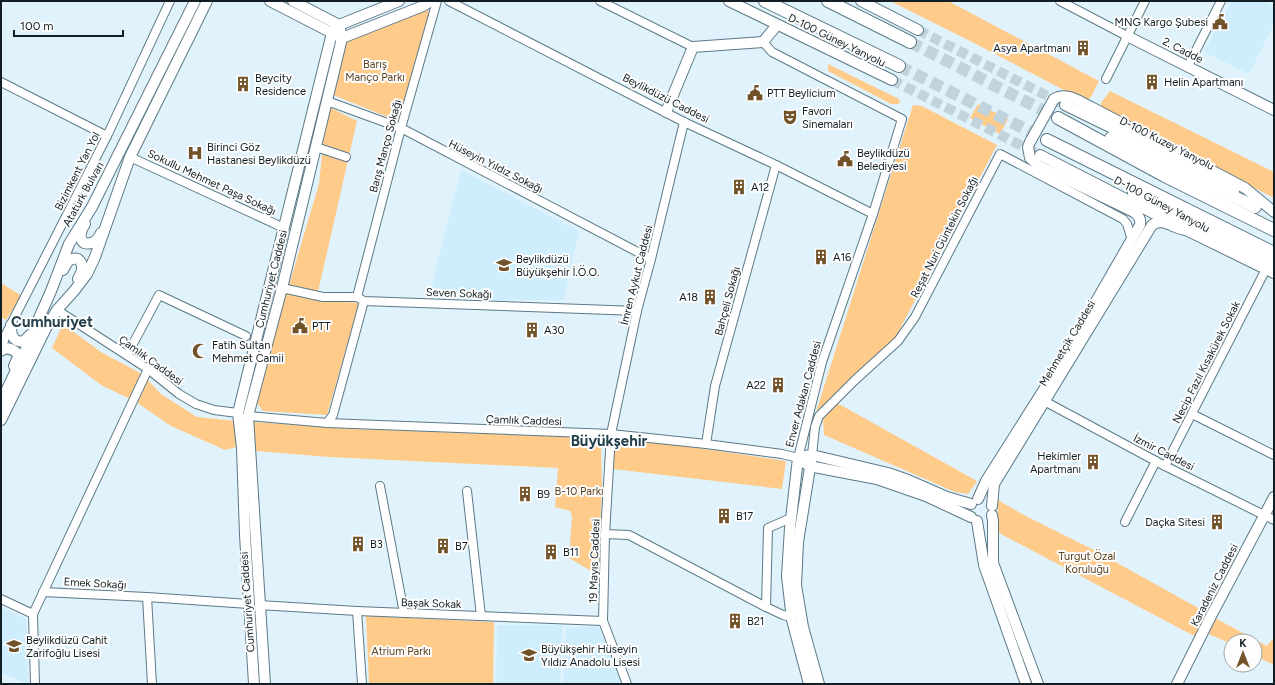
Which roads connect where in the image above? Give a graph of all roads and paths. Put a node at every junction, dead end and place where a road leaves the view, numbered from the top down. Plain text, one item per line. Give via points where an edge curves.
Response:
1 (170, 1) edge
2 (195, 1) edge
3 (207, 1) edge
4 (213, 1) edge
5 (270, 1) edge
6 (292, 1) edge
7 (399, 1) edge
8 (431, 1) edge
9 (437, 1) edge
10 (449, 1) edge
11 (600, 1) edge
12 (729, 1) edge
13 (765, 1) edge
14 (828, 1) edge
15 (861, 1) edge
16 (1060, 1) edge
17 (1145, 1) edge
18 (1221, 1) edge
19 (777, 25) junction
20 (336, 29) junction
21 (918, 30) tunnel mouth
22 (1128, 36) junction
23 (342, 38) junction
24 (764, 42) junction
25 (910, 42) tunnel mouth
26 (185, 45) junction
27 (693, 47) junction
28 (899, 66) tunnel mouth
29 (1188, 66) junction
30 (1106, 79) dead end
31 (892, 80) tunnel mouth
32 (1, 82) edge
33 (316, 96) junction
34 (327, 100) junction
35 (1065, 105) tunnel mouth
36 (1274, 110) edge
37 (666, 112) junction
38 (1058, 118) tunnel mouth
39 (684, 122) junction
40 (1076, 127) junction
41 (401, 128) junction
42 (107, 136) junction
43 (1047, 140) tunnel mouth
44 (316, 147) junction
45 (1040, 155) tunnel mouth
46 (130, 156) junction
47 (346, 157) dead end
48 (776, 164) junction
49 (1100, 167) junction
50 (92, 207) junction
51 (1255, 207) junction
52 (1274, 212) edge
53 (873, 214) junction
54 (1274, 216) edge
55 (108, 223) junction
56 (284, 228) junction
57 (1186, 230) junction
58 (1274, 230) edge
59 (295, 233) junction
60 (1134, 237) junction
61 (1274, 253) edge
62 (651, 258) junction
63 (1271, 269) edge
64 (282, 288) junction
65 (51, 291) junction
66 (360, 299) junction
67 (59, 308) junction
68 (637, 311) junction
69 (10, 325) junction
70 (35, 330) junction
71 (246, 336) dead end
72 (1, 351) edge
73 (127, 355) junction
74 (148, 369) junction
75 (1042, 400) junction
76 (1, 402) edge
77 (1192, 414) junction
78 (243, 415) junction
79 (1, 420) edge
80 (327, 423) junction
81 (611, 434) junction
82 (706, 444) junction
83 (812, 454) junction
84 (1274, 455) edge
85 (798, 458) junction
86 (1156, 461) junction
87 (809, 466) junction
88 (1165, 466) junction
89 (380, 486) dead end
90 (467, 491) dead end
91 (1274, 497) edge
92 (975, 501) junction
93 (992, 511) junction
94 (1264, 514) junction
95 (791, 518) junction
96 (974, 519) junction
97 (1274, 520) edge
98 (1125, 522) dead end
99 (605, 534) junction
100 (43, 592) junction
101 (147, 597) junction
102 (1, 599) edge
103 (254, 604) junction
104 (766, 607) junction
105 (357, 611) junction
106 (404, 613) junction
107 (33, 614) junction
108 (481, 616) junction
109 (791, 616) junction
110 (603, 621) junction
111 (35, 684) edge
112 (152, 684) edge
113 (254, 684) edge
114 (265, 684) edge
115 (362, 684) edge
116 (627, 684) edge
117 (809, 684) edge
118 (819, 684) edge
119 (1026, 684) edge
120 (1038, 684) edge
121 (1177, 684) edge

1 - 42 street, Bizimkent Yan Yol
2 - 50 main road, Atatürk Bulvarı
3 - 26 main road
4 - 26 main road via 198,29
5 - 20 main road
6 - 20 main road
7 - 20 main road
8 - 23 main road
9 - 41 street, Barış Manço Sokağı
10 - 37 street, Beylikdüzü Caddesi
11 - 27 street
12 - 19 main road, D-100 Güney Yanyolu
13 - 28 highway
14 - 25 highway
15 - 21 main road
16 - 22 street, 2. Cadde
17 - 22 street
18 - 29 street
19 - 24 main road
19 - 31 main road, D-100 Güney Yanyolu
20 - 23 main road, Cumhuriyet Caddesi
20 - 33 main road, Cumhuriyet Caddesi
22 - 29 main road, 2. Cadde
22 - 30 street
23 - 34 main road, Cumhuriyet Caddesi
24 - 27 main road
24 - 53 street, Enver Adakan Caddesi via 772,52 902,119
26 - 46 main road
27 - 37 main road
29 - 36 main road, 2. Cadde
32 - 42 street
33 - 34 main road
33 - 56 main road, Cumhuriyet Caddesi
34 - 41 street, Hüseyin Yıldız Sokağı
34 - 44 main road, Cumhuriyet Caddesi
35 - 51 main road, D-100 Kuzey Yanyolu via 1231,189
37 - 39 street, Beylikdüzü Caddesi
38 - 40 highway
39 - 48 street, Beylikdüzü Caddesi
39 - 62 street, İmren Aykut Caddesi
40 - 51 highway via 1106,136
40 - 58 highway via 1165,176
41 - 62 street, Hüseyin Yıldız Sokağı
41 - 66 street, Barış Manço Sokağı
42 - 69 street, Bizimkent Yan Yol
43 - 49 highway
44 - 47 street
44 - 59 main road, Cumhuriyet Caddesi
45 - 57 main road, D-100 Güney Yanyolu
46 - 55 main road
46 - 56 street, Sokullu Mehmet Paşa Sokağı
48 - 53 street, Beylikdüzü Caddesi
48 - 82 street, Bahçeli Sokağı via 715,386
49 - 61 highway
49 - 63 highway via 1107,176 1126,189
50 - 55 main road via 81,233 82,241 88,244 96,241
50 - 65 main road, Atatürk Bulvarı via 69,244
51 - 54 main road, D-100 Kuzey Yanyolu
52 - 60 main road via 1245,188 1217,172 1068,96 1058,96 1051,103 1030,142 1030,158 1039,166 1134,212 1141,220
53 - 85 street, Enver Adakan Caddesi via 822,362
55 - 67 main road via 87,274
56 - 59 main road
56 - 78 main road, Cumhuriyet Caddesi
57 - 63 main road, D-100 Güney Yanyolu
57 - 75 main road, Mehmetçik Caddesi via 1180,230 1162,221 1152,225
59 - 64 main road, Cumhuriyet Caddesi
60 - 75 main road, Mehmetçik Caddesi
60 - 83 street, Reşat Nuri Güntekin Sokağı via 1123,219 998,155 915,317 898,341 819,416
62 - 68 street, İmren Aykut Caddesi
63 - 77 street, Necip Fazıl Kısakürek Sokak
64 - 66 street, Seven Sokağı via 323,297
64 - 78 main road, Cumhuriyet Caddesi
65 - 67 main road via 70,260 75,258 81,262 81,274
65 - 70 main road, Atatürk Bulvarı
66 - 68 street, Seven Sokağı
66 - 80 street, Barış Manço Sokağı via 333,415
67 - 73 street, Çamlık Caddesi
67 - 79 main road via 44,332
68 - 81 street, İmren Aykut Caddesi
69 - 70 main road via 11,335 18,342 23,342
69 - 72 street, Bizimkent Yan Yol
70 - 76 main road, Atatürk Bulvarı
71 - 73 street via 158,295
72 - 76 main road via 10,349 18,354
73 - 74 street, Çamlık Caddesi
74 - 78 street, Çamlık Caddesi via 196,404
74 - 100 street
75 - 86 street, İzmir Caddesi
75 - 92 main road, Mehmetçik Caddesi
75 - 93 main road, Mehmetçik Caddesi via 994,484
77 - 84 street
77 - 88 street, Necip Fazıl Kısakürek Sokak
78 - 80 street, Çamlık Caddesi
78 - 103 main road, Cumhuriyet Caddesi
80 - 81 street, Çamlık Caddesi
81 - 82 street, Çamlık Caddesi
81 - 99 street, 19 Mayıs Caddesi
82 - 85 street, Çamlık Caddesi
83 - 85 main road
83 - 87 main road
83 - 92 main road via 888,473 946,497
85 - 87 main road
85 - 95 main road, Enver Adakan Caddesi
86 - 88 street, İzmir Caddesi
86 - 98 street
87 - 96 main road via 877,479 926,496
87 - 118 main road via 798,542 796,585 803,627
88 - 94 street, İzmir Caddesi
89 - 106 street
90 - 108 street
91 - 94 main road, Karadeniz Caddesi
92 - 93 main road via 985,499
92 - 96 main road via 969,510
93 - 96 main road via 985,521
93 - 120 main road, Mehmetçik Caddesi via 993,563
94 - 97 street, İzmir Caddesi
94 - 121 main road, Karadeniz Caddesi
95 - 104 street via 768,528
95 - 109 main road, Enver Adakan Caddesi via 787,570
96 - 119 main road via 984,565
99 - 104 street via 629,535
99 - 110 street, 19 Mayıs Caddesi
100 - 101 street, Emek Sokağı
100 - 107 street
101 - 103 street, Emek Sokağı
101 - 112 street
102 - 107 street
103 - 105 street, Başak Sokak
103 - 113 main road, Cumhuriyet Caddesi
103 - 114 main road, Cumhuriyet Caddesi
104 - 109 street
105 - 106 street, Başak Sokak
105 - 115 street
106 - 108 street, Başak Sokak
107 - 111 street
108 - 110 street, Başak Sokak
109 - 117 main road, Enver Adakan Caddesi
110 - 116 street, 19 Mayıs Caddesi

